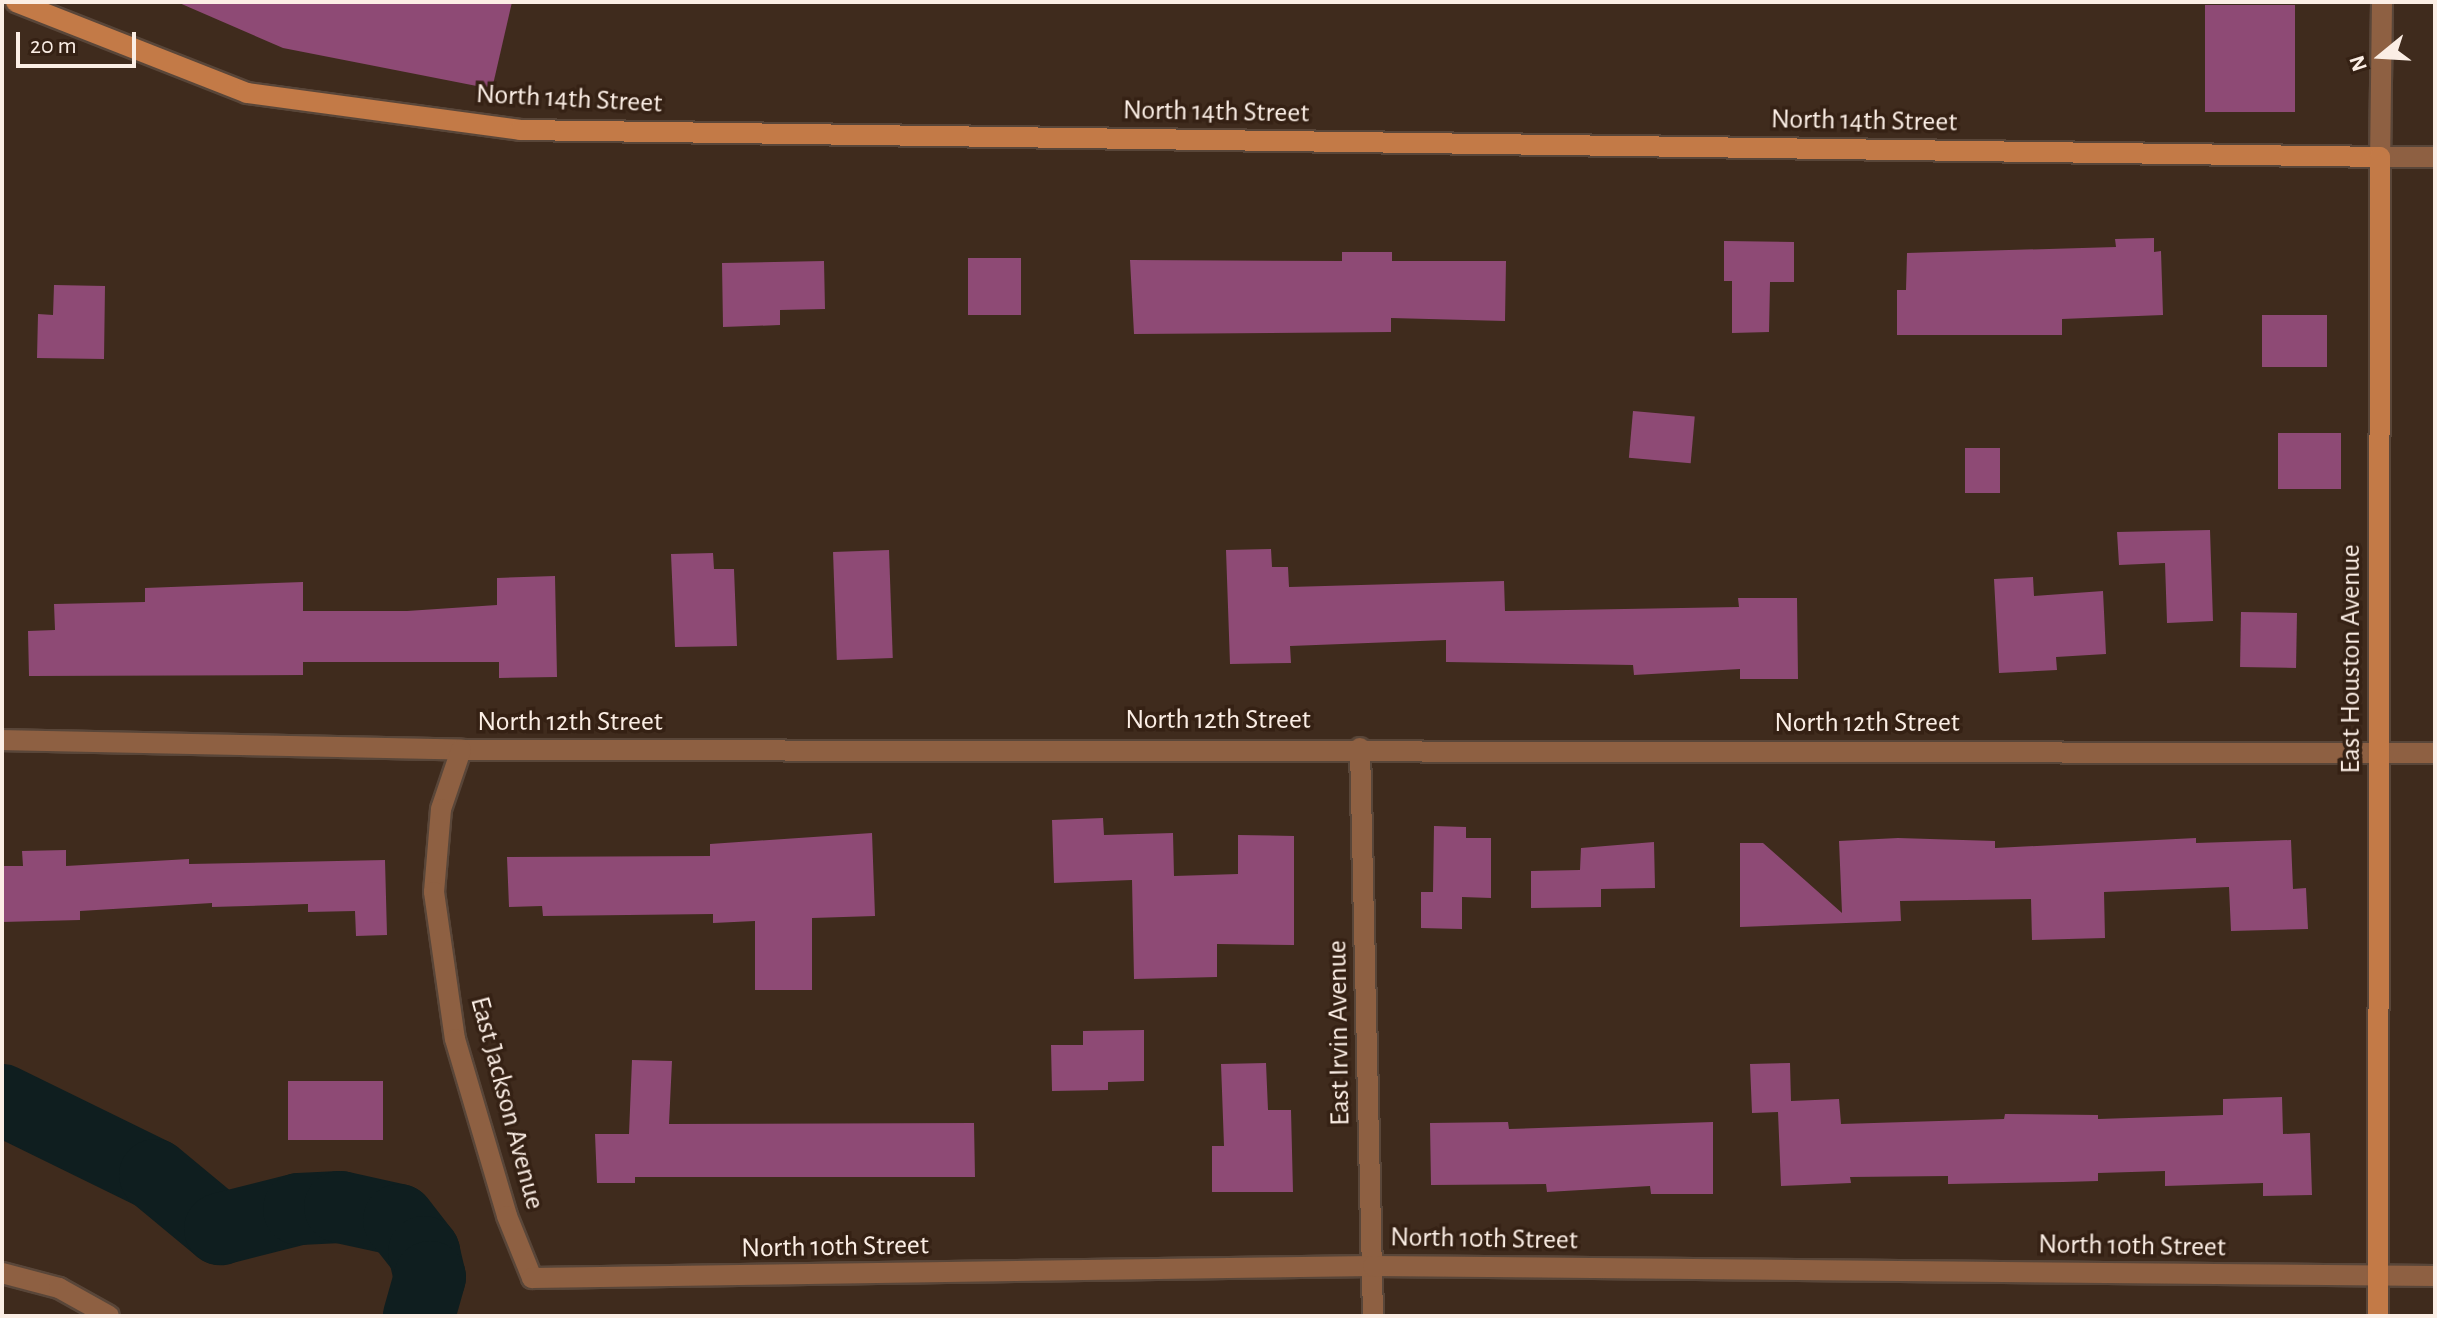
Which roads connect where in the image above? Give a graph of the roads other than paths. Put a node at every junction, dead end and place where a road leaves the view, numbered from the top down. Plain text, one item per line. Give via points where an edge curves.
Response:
1 (16, 2) edge
2 (2382, 2) edge
3 (2380, 157) junction
4 (2435, 157) edge
5 (2, 740) edge
6 (1360, 748) junction
7 (461, 750) junction
8 (2435, 753) edge
9 (2379, 754) junction
10 (1373, 1266) junction
11 (2, 1273) edge
12 (2435, 1276) edge
13 (2378, 1277) junction
14 (532, 1278) joint
15 (109, 1316) edge
16 (1373, 1316) edge
17 (2378, 1316) edge

1 - 3 street, North 14th Street via 247,93 520,130
2 - 3 street, East Houston Avenue
3 - 4 street, North 14th Street
3 - 9 street, East Houston Avenue
5 - 7 street, North 12th Street
6 - 7 street, North 12th Street
6 - 9 street, North 12th Street
6 - 10 street, East Irvin Avenue
7 - 14 street, East Jackson Avenue via 441,809 434,892 455,1039 507,1216
8 - 9 street, North 12th Street
9 - 13 street, East Houston Avenue
10 - 13 street, North 10th Street
10 - 14 street, North 10th Street
10 - 16 street, East Irvin Avenue
11 - 15 street via 59,1288
12 - 13 street, North 10th Street
13 - 17 street, East Houston Avenue

